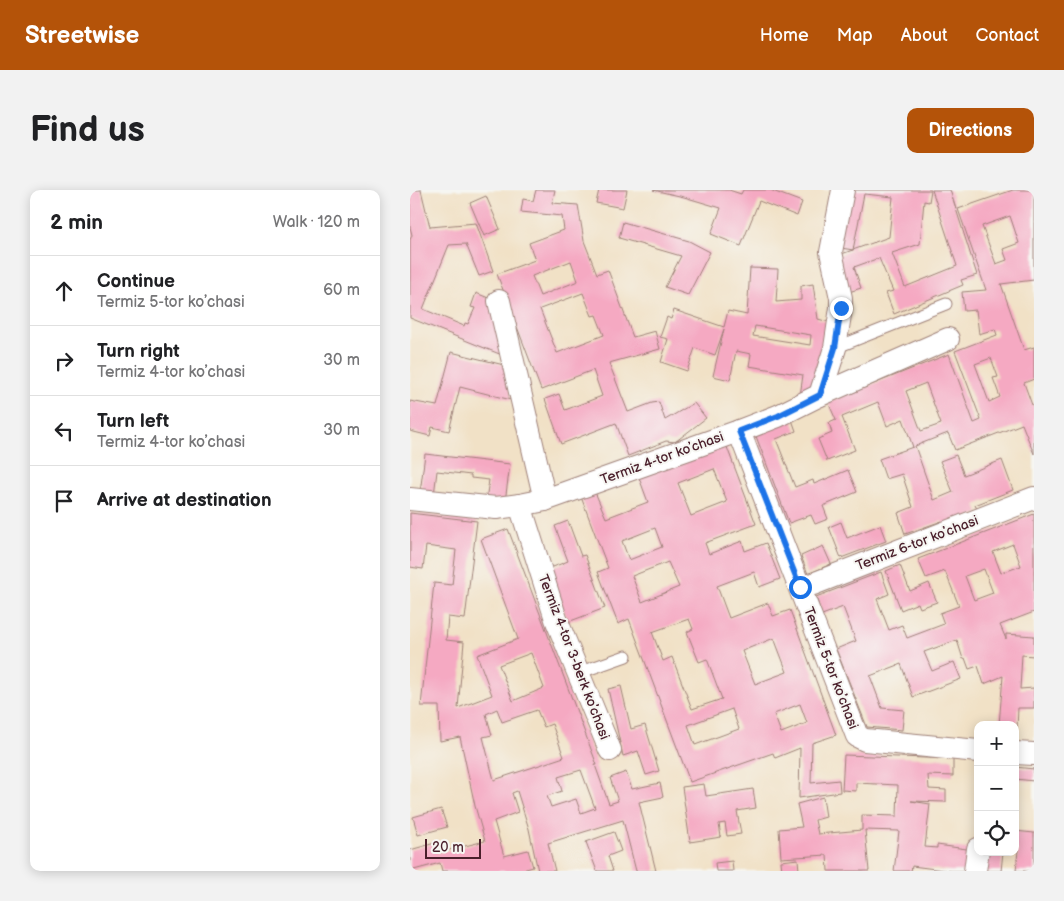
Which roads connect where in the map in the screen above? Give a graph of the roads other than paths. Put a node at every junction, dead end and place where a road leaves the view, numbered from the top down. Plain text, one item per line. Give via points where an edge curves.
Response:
1 (843, 190) edge
2 (499, 301) dead end
3 (946, 304) dead end
4 (948, 340) dead end
5 (835, 348) junction
6 (820, 395) junction
7 (739, 431) junction
8 (1034, 498) edge
9 (410, 499) edge
10 (544, 500) junction
11 (520, 506) junction
12 (800, 587) junction
13 (626, 656) dead end
14 (578, 673) junction
15 (610, 750) dead end
16 (974, 751) edge
17 (1019, 753) edge
18 (1034, 754) edge
19 (977, 856) edge
20 (975, 871) edge

1 - 5 street via 831,252 841,298
2 - 10 street
3 - 5 lane
4 - 6 street, Termiz 4-tor koʼchasi
5 - 6 street
6 - 7 street, Termiz 4-tor koʼchasi
7 - 10 street, Termiz 4-tor koʼchasi
7 - 12 street, Termiz 5-tor koʼchasi
8 - 12 street, Termiz 6-tor koʼchasi
9 - 11 street, Termiz 4-tor koʼchasi via 478,508
10 - 11 street, Termiz 4-tor koʼchasi
11 - 14 street, Termiz 4-tor 3-berk koʼchasi via 556,619
12 - 16 street, Termiz 5-tor koʼchasi via 859,738
13 - 14 lane
14 - 15 street, Termiz 4-tor 3-berk koʼchasi
17 - 18 street
19 - 20 street

